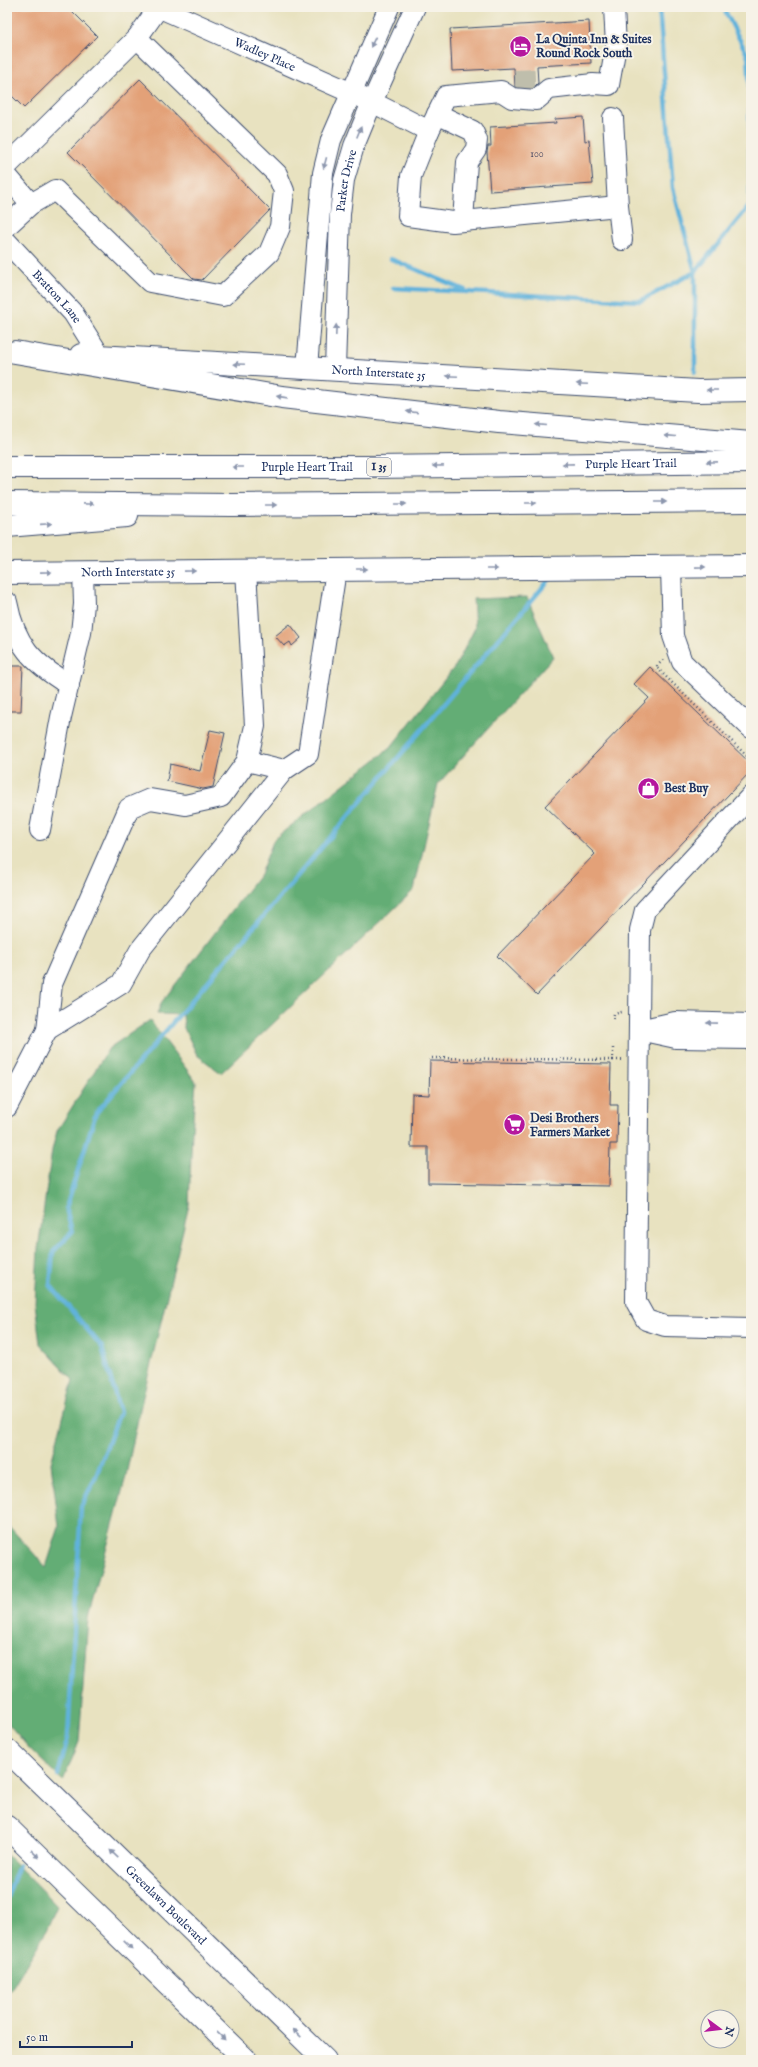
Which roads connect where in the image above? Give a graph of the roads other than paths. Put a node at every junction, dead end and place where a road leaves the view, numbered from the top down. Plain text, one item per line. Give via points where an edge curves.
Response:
1 (159, 7) edge
2 (389, 7) edge
3 (415, 7) edge
4 (614, 7) edge
5 (137, 38) junction
6 (351, 93) junction
7 (372, 102) junction
8 (613, 118) dead end
9 (433, 122) junction
10 (7, 166) edge
11 (7, 176) edge
12 (31, 204) junction
13 (618, 206) junction
14 (463, 221) junction
15 (7, 226) edge
16 (622, 240) dead end
17 (7, 242) edge
18 (11, 352) edge
19 (100, 356) junction
20 (307, 368) junction
21 (334, 368) junction
22 (751, 390) edge
23 (751, 444) edge
24 (751, 462) edge
25 (7, 467) edge
26 (751, 501) edge
27 (7, 503) edge
28 (232, 505) junction
29 (7, 526) edge
30 (751, 566) edge
31 (671, 568) junction
32 (246, 570) junction
33 (336, 570) junction
34 (82, 572) junction
35 (7, 573) edge
36 (7, 602) edge
37 (69, 685) junction
38 (751, 728) edge
39 (247, 761) junction
40 (284, 770) junction
41 (751, 796) edge
42 (40, 830) dead end
43 (751, 1024) edge
44 (47, 1030) junction
45 (639, 1030) junction
46 (751, 1038) edge
47 (7, 1107) edge
48 (751, 1328) edge
49 (7, 1750) edge
50 (7, 1827) edge
51 (246, 2060) edge
52 (325, 2060) edge

1 - 5 street
1 - 6 street, Wadley Place
2 -> 6 street, Parker Drive
3 - 7 street, Parker Drive
4 - 9 street via 616,46 609,84 544,84 536,100 512,98 508,85 446,96
5 - 10 street
5 - 12 street via 277,174 284,192 280,227 269,253 223,296 153,284 56,190
6 - 7 street, Wadley Place
6 -> 20 street, Parker Drive via 331,140 322,173
7 - 9 street, Wadley Place
21 -> 7 street, Parker Drive via 340,214 344,180 354,146
8 - 13 street
9 - 14 street, Wadley Place via 473,131 477,140 476,149 467,162
9 - 14 street via 411,176 408,216
11 - 12 street
12 - 15 street
13 - 14 street
13 - 16 street
17 - 19 street, Bratton Lane via 73,313
18 - 19 main road, North Interstate 35
23 -> 18 main road via 499,422 282,397
20 -> 19 main road, North Interstate 35
20 - 21 main road, North Interstate 35
22 -> 21 main road, North Interstate 35 via 698,391
24 -> 25 main road, Purple Heart Trail / I 35 via 374,467
28 -> 26 main road
27 -> 28 main road
29 -> 28 main road
31 -> 30 main road, North Interstate 35
33 -> 31 main road, North Interstate 35
31 - 38 street via 673,636 682,662
32 - 33 main road, North Interstate 35
34 -> 32 main road, North Interstate 35
32 - 39 street via 255,726
33 - 40 street via 308,754
35 -> 34 main road, North Interstate 35
34 - 37 street via 84,604 81,633
36 - 37 street via 10,616 24,648 44,670
37 - 42 street
39 - 40 street
39 - 44 street via 221,797 185,804 150,799 129,808 52,984
40 - 44 street via 140,950 121,984
41 - 45 street via 644,910 640,930
43 -> 45 street via 675,1022
44 - 47 street
45 - 46 street via 676,1038
45 - 48 street via 636,1302 646,1320 665,1326
52 -> 49 main road, Greenlawn Boulevard
50 -> 51 main road

